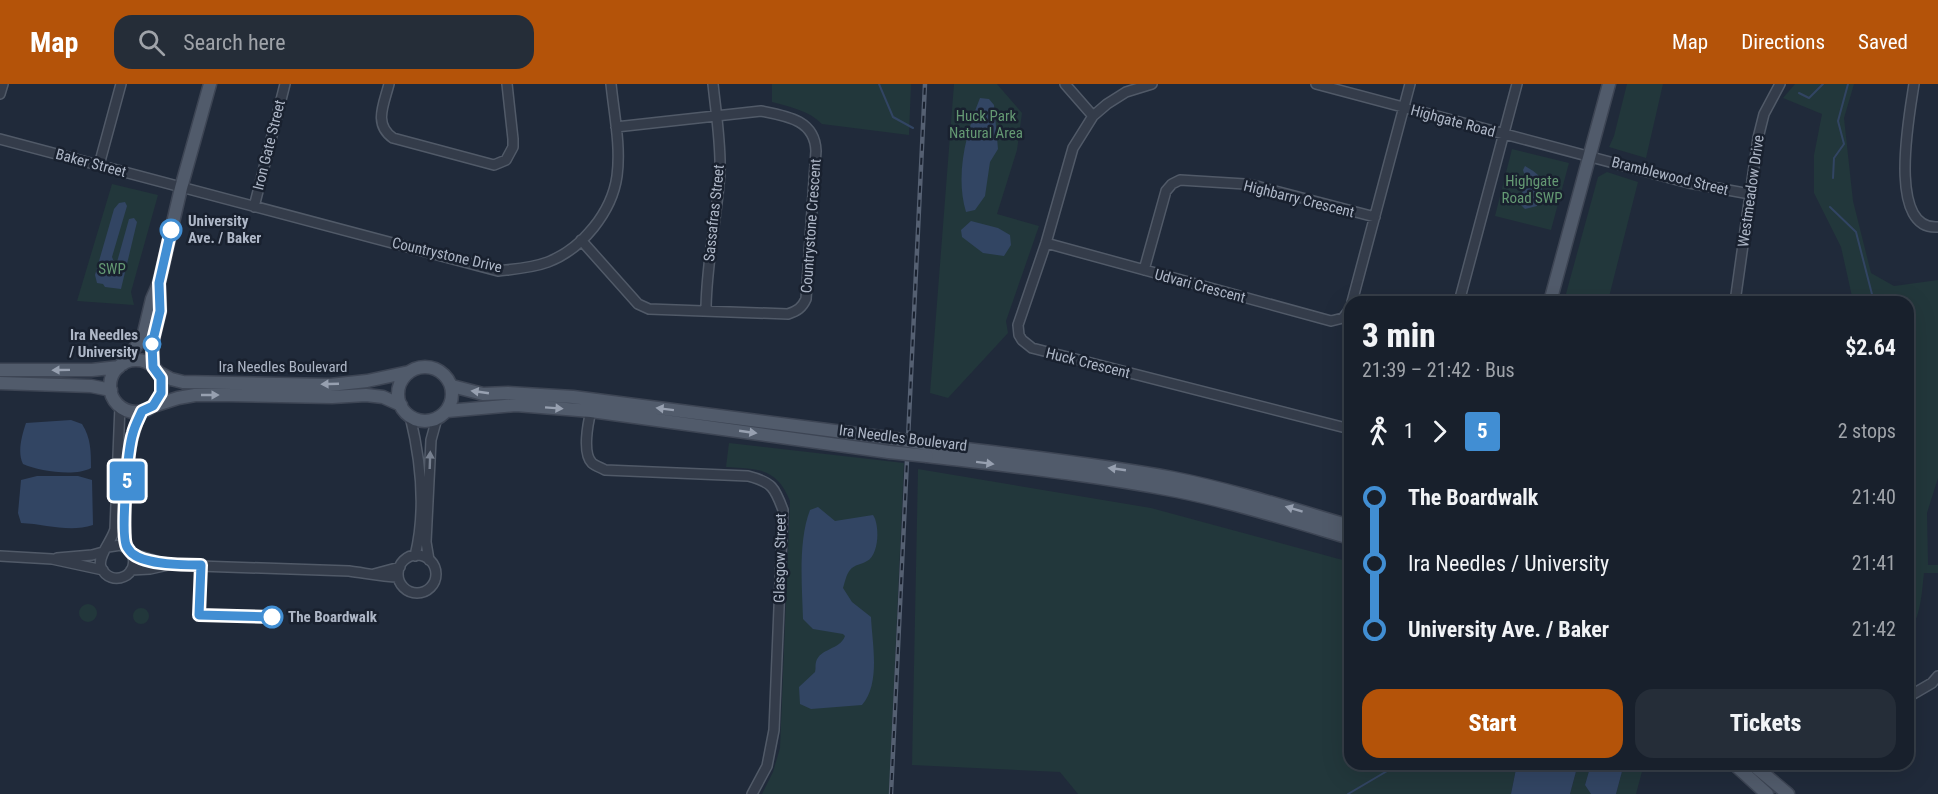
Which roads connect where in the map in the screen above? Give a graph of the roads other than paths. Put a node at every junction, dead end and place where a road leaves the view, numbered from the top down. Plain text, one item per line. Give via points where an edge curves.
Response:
1 (3, 84) edge
2 (120, 84) edge
3 (210, 84) edge
4 (285, 84) edge
5 (389, 84) edge
6 (507, 84) edge
7 (611, 84) edge
8 (713, 84) edge
9 (1065, 84) edge
10 (1152, 84) edge
11 (1316, 84) edge
12 (1410, 84) edge
13 (1517, 84) edge
14 (1609, 84) edge
15 (1766, 84) edge
16 (1914, 84) edge
17 (1777, 88) edge
18 (0, 94) edge
19 (1404, 108) junction
20 (716, 115) junction
21 (1094, 116) junction
22 (616, 127) junction
23 (1503, 135) junction
24 (0, 139) edge
25 (1590, 156) junction
26 (99, 165) junction
27 (182, 188) junction
28 (1750, 194) junction
29 (254, 207) junction
30 (1375, 217) junction
31 (1938, 227) edge
32 (581, 240) junction
33 (1046, 243) junction
34 (1144, 270) junction
35 (159, 283) junction
36 (1354, 296) edge
37 (1461, 296) edge
38 (1552, 296) edge
39 (1737, 296) edge
40 (706, 311) junction
41 (1344, 317) edge
42 (121, 365) junction
43 (155, 369) junction
44 (0, 370) edge
45 (409, 372) junction
46 (0, 382) edge
47 (452, 386) junction
48 (111, 390) junction
49 (400, 405) junction
50 (120, 406) junction
51 (147, 409) junction
52 (591, 411) junction
53 (442, 414) junction
54 (410, 416) junction
55 (1344, 427) edge
56 (928, 450) junction
57 (1344, 524) edge
58 (1344, 536) edge
59 (106, 549) junction
60 (129, 550) junction
61 (0, 556) edge
62 (415, 556) junction
63 (52, 560) junction
64 (429, 560) junction
65 (170, 565) junction
66 (400, 567) junction
67 (103, 570) junction
68 (132, 570) junction
69 (374, 574) junction
70 (398, 577) junction
71 (1938, 676) edge
72 (1914, 694) edge
73 (1741, 770) edge
74 (1759, 770) edge
75 (752, 794) edge
76 (1767, 794) edge
77 (1788, 794) edge

1 - 18 street
2 - 26 street
3 - 27 main road
4 - 29 street, Iron Gate Street
5 - 6 street via 381,118 386,133 494,165 506,160 513,147
7 - 22 street, Countrystone Drive
8 - 20 street, Sassafras Street
9 - 21 street
10 - 21 street, Huck Crescent via 1126,92
11 - 19 street, Highgate Road
12 - 19 street
13 - 23 street
14 - 25 main road
15 - 17 street
16 - 31 street via 1905,181 1918,221
17 - 28 street, Westmeadow Drive via 1762,122
19 - 23 street, Highgate Road
19 - 30 street
20 - 22 street, Countrystone Crescent
20 - 40 street, Sassafras Street via 720,173 708,261
20 - 40 street, Countrystone Crescent via 774,113 803,124 812,132 816,152 807,292 802,307 788,314
21 - 33 street, Huck Crescent via 1073,148
22 - 32 street, Countrystone Drive via 614,187 604,212
23 - 25 street, Highgate Road
23 - 37 street
24 - 26 street, Baker Street
25 - 28 street, Bramblewood Street via 1689,183
25 - 38 main road
26 - 27 street, Baker Street
27 - 29 street, Countrystone Drive
27 - 35 main road
28 - 39 street, Westmeadow Drive
29 - 32 street, Countrystone Drive via 498,271 550,261
30 - 34 street, Highbarry Crescent via 1245,184 1179,180 1166,191
30 - 36 street
32 - 40 street, Countrystone Crescent via 638,304 649,309
33 - 34 street, Udvari Crescent
33 - 55 street, Huck Crescent via 1018,325 1026,345
34 - 41 street, Udvari Crescent via 1331,321
35 - 42 main road via 143,337
35 - 43 main road via 160,311 152,344
42 - 43 main road via 139,360
42 -> 44 main road via 92,370
42 - 48 main road
45 -> 43 main road, Ira Needles Boulevard via 330,385 183,382
43 - 51 main road via 161,393
45 - 47 main road via 434,368
45 - 49 main road via 399,387
46 - 48 main road
47 - 53 main road via 451,403
56 -> 47 main road, Ira Needles Boulevard, bridge via 889,438 573,397 483,394
48 - 50 main road
51 -> 49 main road, Ira Needles Boulevard via 195,395 366,395
49 - 54 main road
50 - 51 main road via 134,412
50 - 59 street via 115,529
51 - 60 street via 133,432 128,455 124,514
53 -> 52 main road, Ira Needles Boulevard via 516,405
52 -> 56 main road, Ira Needles Boulevard, bridge via 889,452
52 - 75 street, Glasgow Street via 587,453 592,463 605,470 748,476 761,479 776,490 783,510 774,730 767,766
53 - 54 main road via 424,421
64 -> 53 street via 426,542 430,440
54 - 62 street via 421,483
57 -> 56 main road, Ira Needles Boulevard via 1260,499 1127,470
56 -> 58 main road, Ira Needles Boulevard via 1177,491
59 - 60 street via 118,544
59 - 63 street via 92,555
59 - 67 street via 100,561
60 - 65 street
60 - 68 street via 134,560
61 - 63 street
62 - 64 street
62 - 66 street
63 - 67 street
64 - 70 street via 435,577 424,592 408,591
65 - 68 street
65 - 69 street
66 - 69 street
66 - 70 street
67 - 68 street via 116,578
69 - 70 street
71 - 72 street
73 - 76 main road
74 - 77 main road

